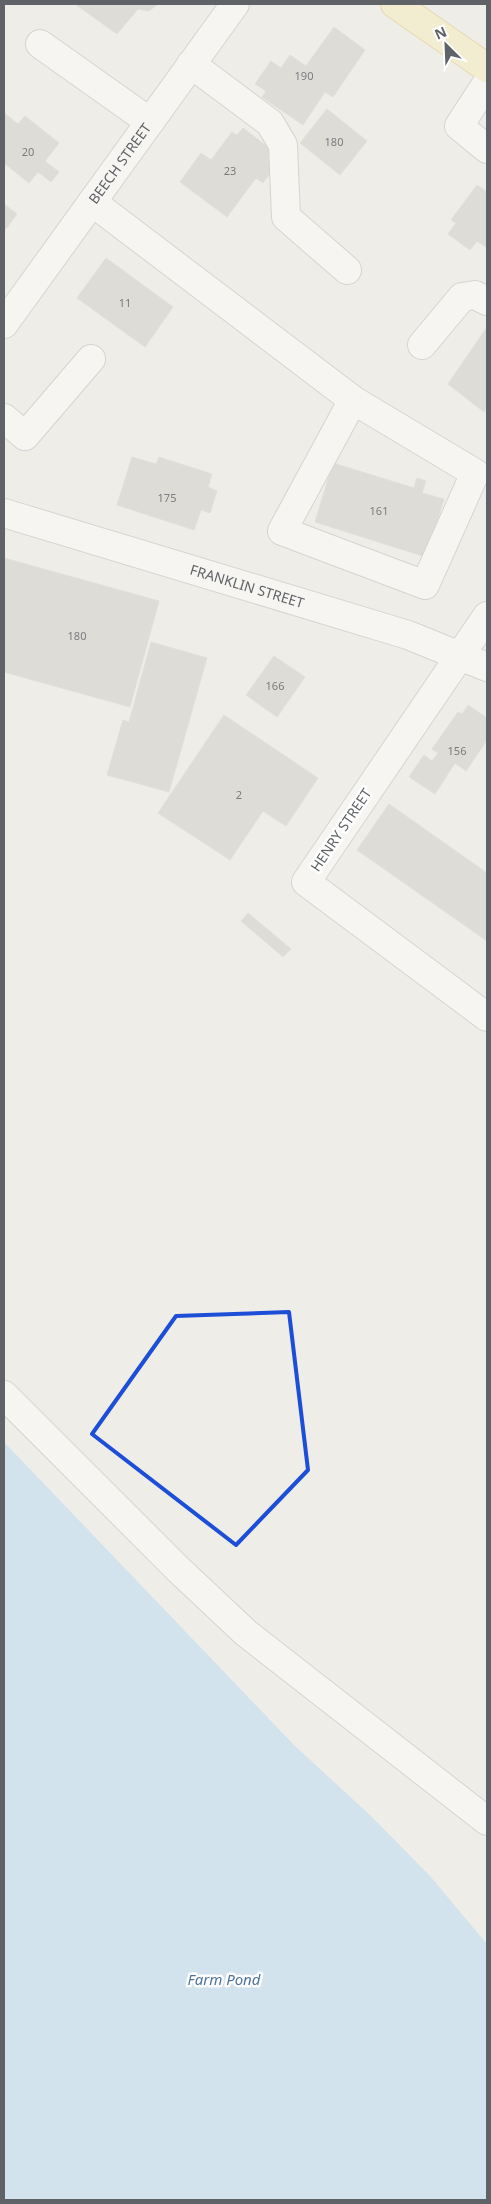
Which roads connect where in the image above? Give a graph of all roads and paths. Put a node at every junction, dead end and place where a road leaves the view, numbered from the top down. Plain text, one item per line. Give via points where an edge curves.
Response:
1 (235, 4) edge
2 (396, 4) edge
3 (40, 44) dead end
4 (191, 64) junction
5 (487, 68) edge
6 (487, 83) edge
7 (150, 122) junction
8 (487, 149) edge
9 (92, 202) junction
10 (348, 270) dead end
11 (487, 301) edge
12 (4, 324) edge
13 (422, 344) dead end
14 (90, 359) dead end
15 (353, 400) junction
16 (4, 418) edge
17 (4, 514) edge
18 (487, 616) edge
19 (460, 655) junction
20 (487, 668) edge
21 (487, 1017) edge
22 (4, 1395) edge
23 (487, 1821) edge

1 - 4 street, BEECH STREET
2 - 5 main road
3 - 7 street
4 - 7 street, BEECH STREET
4 - 10 street via 270,123 283,145 286,217
6 - 8 street via 459,126
7 - 9 street, BEECH STREET
9 - 12 street, BEECH STREET
9 - 15 street
11 - 13 street via 476,295 462,297
14 - 16 street via 25,436
15 - 15 street via 475,473 425,584 282,531
17 - 19 street, FRANKLIN STREET via 355,618
18 - 19 street, HENRY STREET
19 - 20 street, FRANKLIN STREET
19 - 21 street, HENRY STREET via 306,882
22 - 23 street via 246,1633

